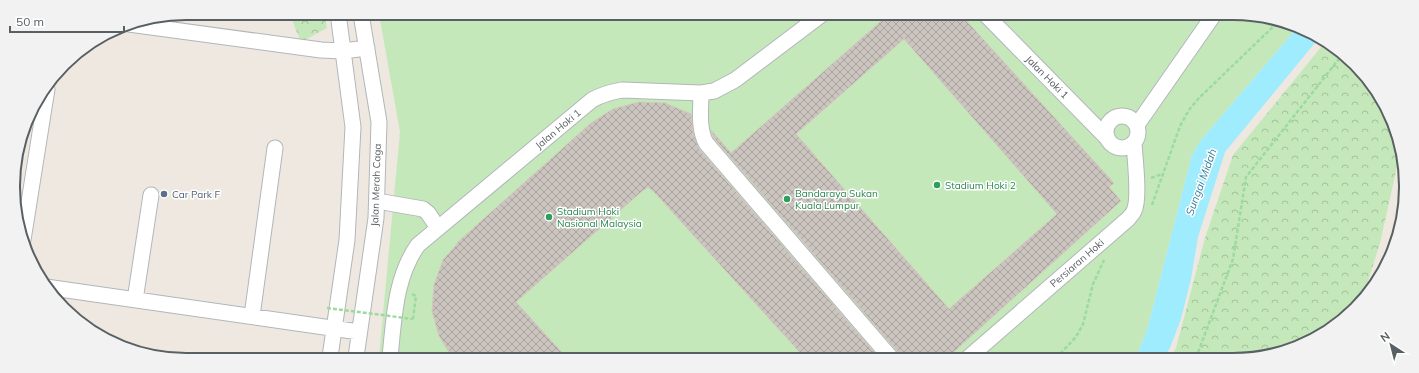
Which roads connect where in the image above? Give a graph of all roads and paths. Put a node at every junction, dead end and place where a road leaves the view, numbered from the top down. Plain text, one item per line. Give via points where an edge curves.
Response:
1 (339, 20) edge
2 (363, 20) edge
3 (814, 20) edge
4 (991, 20) edge
5 (1210, 20) edge
6 (143, 26) edge
7 (1274, 26) edge
8 (367, 48) junction
9 (343, 51) junction
10 (1339, 59) edge
11 (701, 93) junction
12 (46, 98) edge
13 (1137, 125) junction
14 (1108, 139) junction
15 (1134, 144) junction
16 (275, 148) dead end
17 (151, 195) dead end
18 (377, 201) junction
19 (1150, 209) dead end
20 (25, 227) edge
21 (438, 228) junction
22 (1105, 260) dead end
23 (54, 288) edge
24 (135, 300) junction
25 (327, 308) dead end
26 (252, 316) junction
27 (413, 318) dead end
28 (334, 328) junction
29 (359, 332) junction
30 (331, 353) edge
31 (356, 353) edge
32 (390, 353) edge
33 (887, 353) edge
34 (974, 353) edge
35 (1061, 353) edge
36 (1198, 353) edge

1 - 9 street
2 - 8 street, Jalan Merah Caga
3 - 11 street, Jalan Hoki 1 via 725,87
4 - 14 street, Jalan Hoki 1
5 - 13 street
6 - 9 street
7 - 19 path via 1189,110 1180,126
8 - 9 street
8 - 18 street, Jalan Merah Caga via 379,122
9 - 28 street via 353,127 347,240
10 - 36 path via 1246,176 1233,259
11 - 21 street, Jalan Hoki 1 via 622,90 600,95
11 - 33 street via 701,128 706,143
12 - 20 street
13 - 14 street via 1125,116 1116,118 1108,125
13 - 15 street via 1138,135
14 - 15 street via 1111,144 1120,148
15 - 34 street, Persiaran Hoki via 1136,202 1134,211 1128,219
16 - 26 street
17 - 24 street
18 - 21 street via 423,209
18 - 29 street, Jalan Merah Caga
21 - 32 street, Jalan Hoki 1 via 411,254 402,277
22 - 35 path via 1093,284 1083,324 1076,337
23 - 24 street
24 - 26 street
25 - 27 path, bridge
26 - 28 street
28 - 29 street
28 - 30 street
29 - 31 street, Jalan Merah Caga

